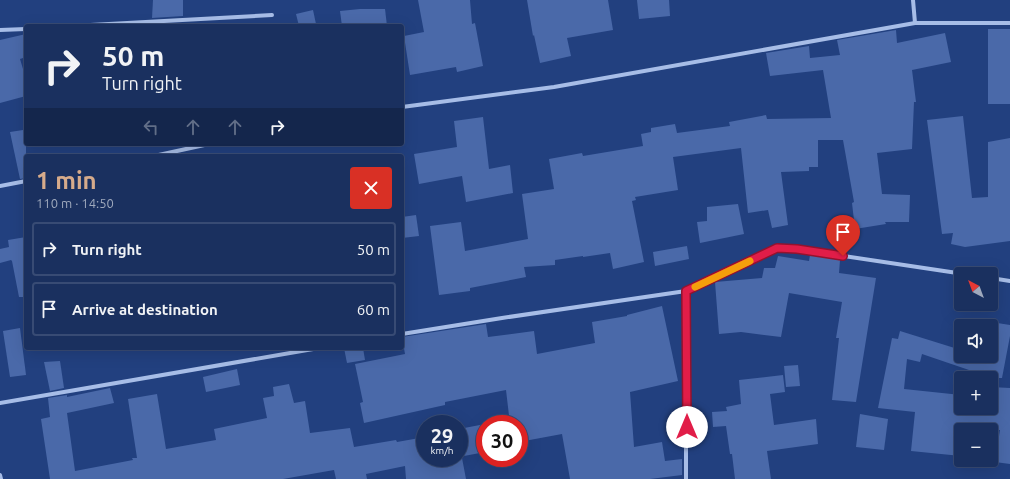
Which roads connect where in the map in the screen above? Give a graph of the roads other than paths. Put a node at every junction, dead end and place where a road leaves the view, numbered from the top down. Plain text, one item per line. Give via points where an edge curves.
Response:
1 (913, 0) edge
2 (272, 15) dead end
3 (916, 23) junction
4 (1010, 23) edge
5 (108, 24) edge
6 (24, 29) edge
7 (0, 30) edge
8 (404, 107) edge
9 (200, 146) edge
10 (163, 154) edge
11 (24, 181) edge
12 (0, 186) edge
13 (954, 273) edge
14 (998, 279) edge
15 (1010, 281) edge
16 (686, 291) junction
17 (404, 334) edge
18 (307, 350) edge
19 (0, 403) edge
20 (0, 476) edge
21 (1, 479) edge
22 (686, 479) edge

1 - 3 street
2 - 5 street
3 - 4 street
3 - 8 street via 554,87
6 - 7 street
9 - 10 street
11 - 12 street
13 - 16 street via 777,248
14 - 15 street
16 - 17 street
16 - 22 street
18 - 19 street
20 - 21 street

